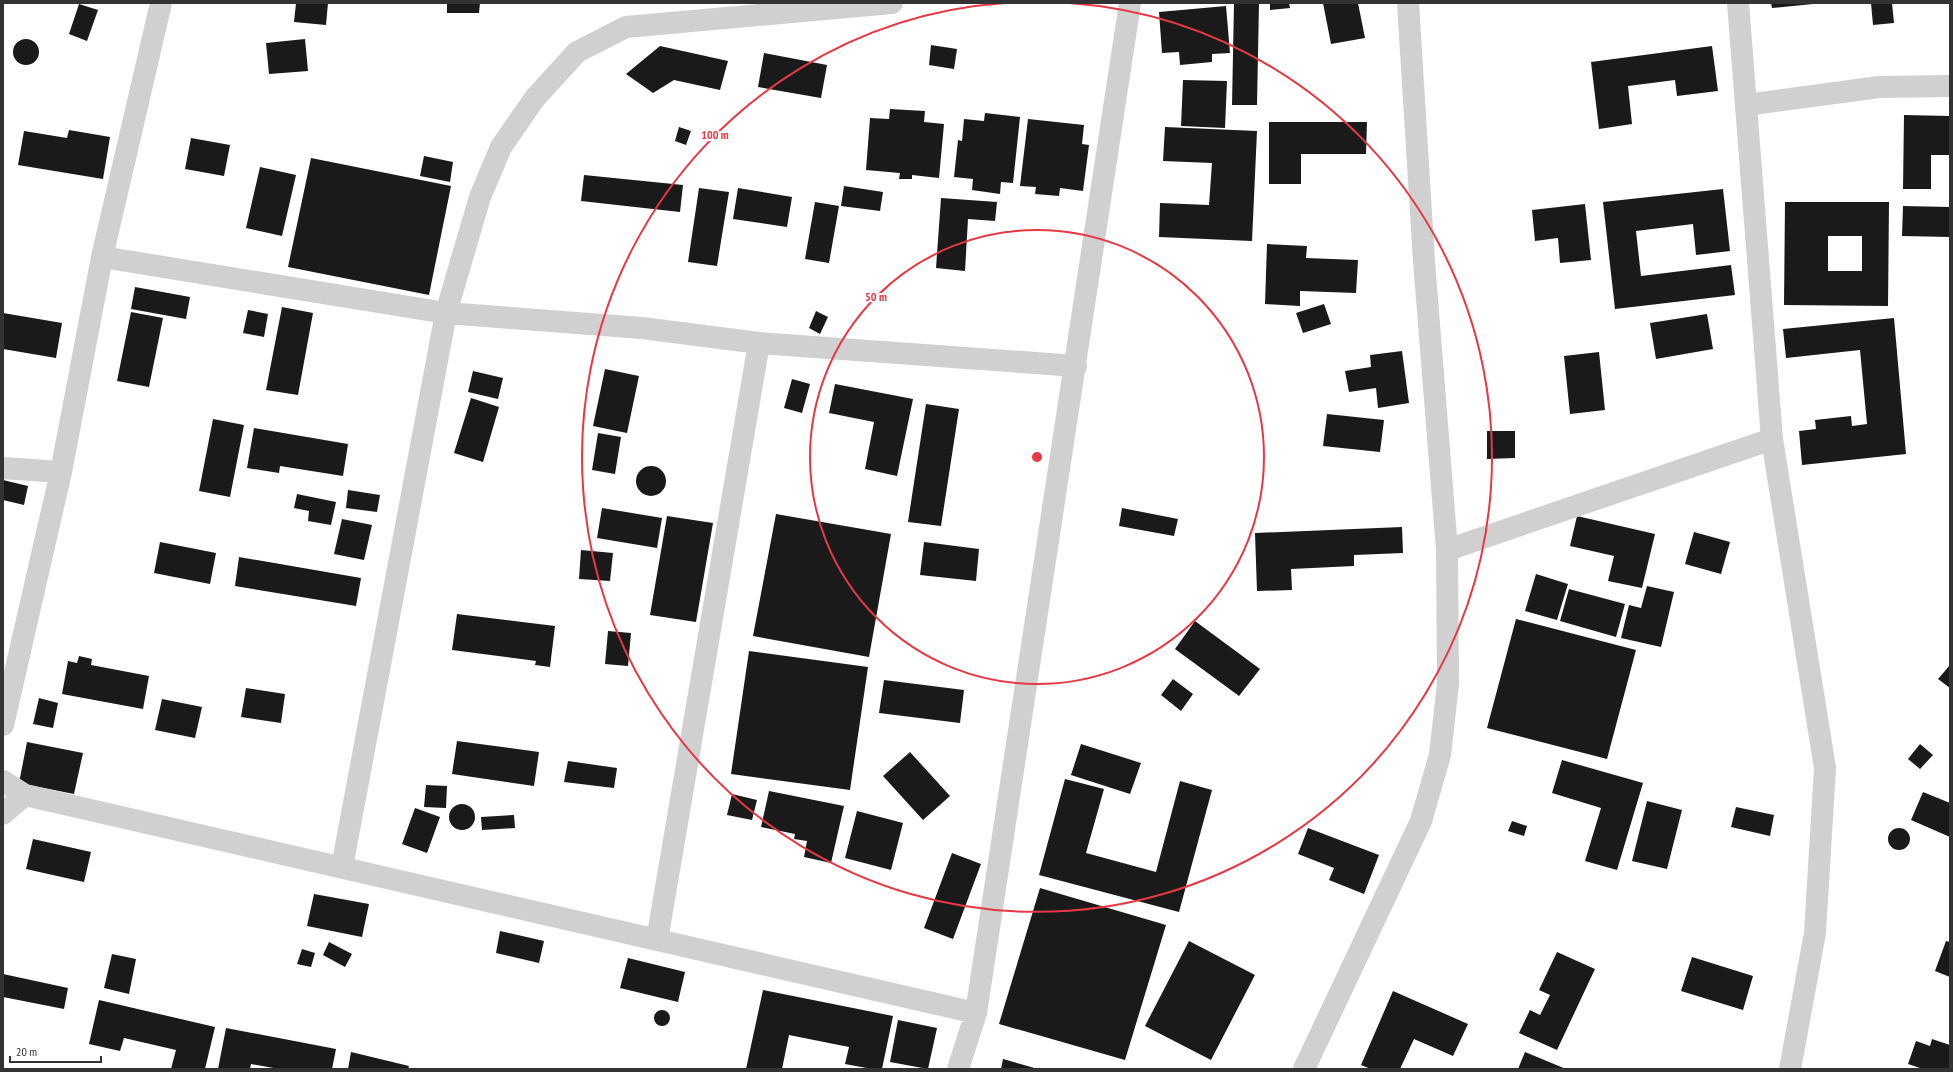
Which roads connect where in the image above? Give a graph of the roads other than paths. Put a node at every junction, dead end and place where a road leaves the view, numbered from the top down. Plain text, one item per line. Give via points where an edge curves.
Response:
1 (161, 3) edge
2 (892, 3) edge
3 (1130, 3) edge
4 (1408, 3) edge
5 (1738, 3) edge
6 (1950, 86) edge
7 (1746, 105) junction
8 (102, 257) junction
9 (446, 313) junction
10 (759, 343) junction
11 (1076, 366) junction
12 (1772, 439) junction
13 (3, 468) edge
14 (61, 472) junction
15 (1447, 550) junction
16 (3, 725) edge
17 (3, 781) edge
18 (25, 794) junction
19 (3, 814) edge
20 (342, 867) junction
21 (657, 940) junction
22 (976, 1013) junction
23 (958, 1069) edge
24 (1304, 1069) edge
25 (1790, 1069) edge

1 - 8 street
2 - 9 street via 626,27 577,52 534,98 501,147 480,197
3 - 11 street
4 - 15 street via 1424,262
5 - 7 street
6 - 7 street via 1879,87
7 - 12 street
8 - 9 street
8 - 14 street
9 - 10 street via 642,328
9 - 20 street
10 - 11 street
10 - 21 street
11 - 22 street
12 - 15 street
12 - 25 street via 1825,768 1815,933
13 - 14 street
14 - 16 street
15 - 24 street via 1448,684 1440,755 1421,821
17 - 18 street
18 - 19 street
18 - 20 street
20 - 21 street
21 - 22 street
22 - 23 street

